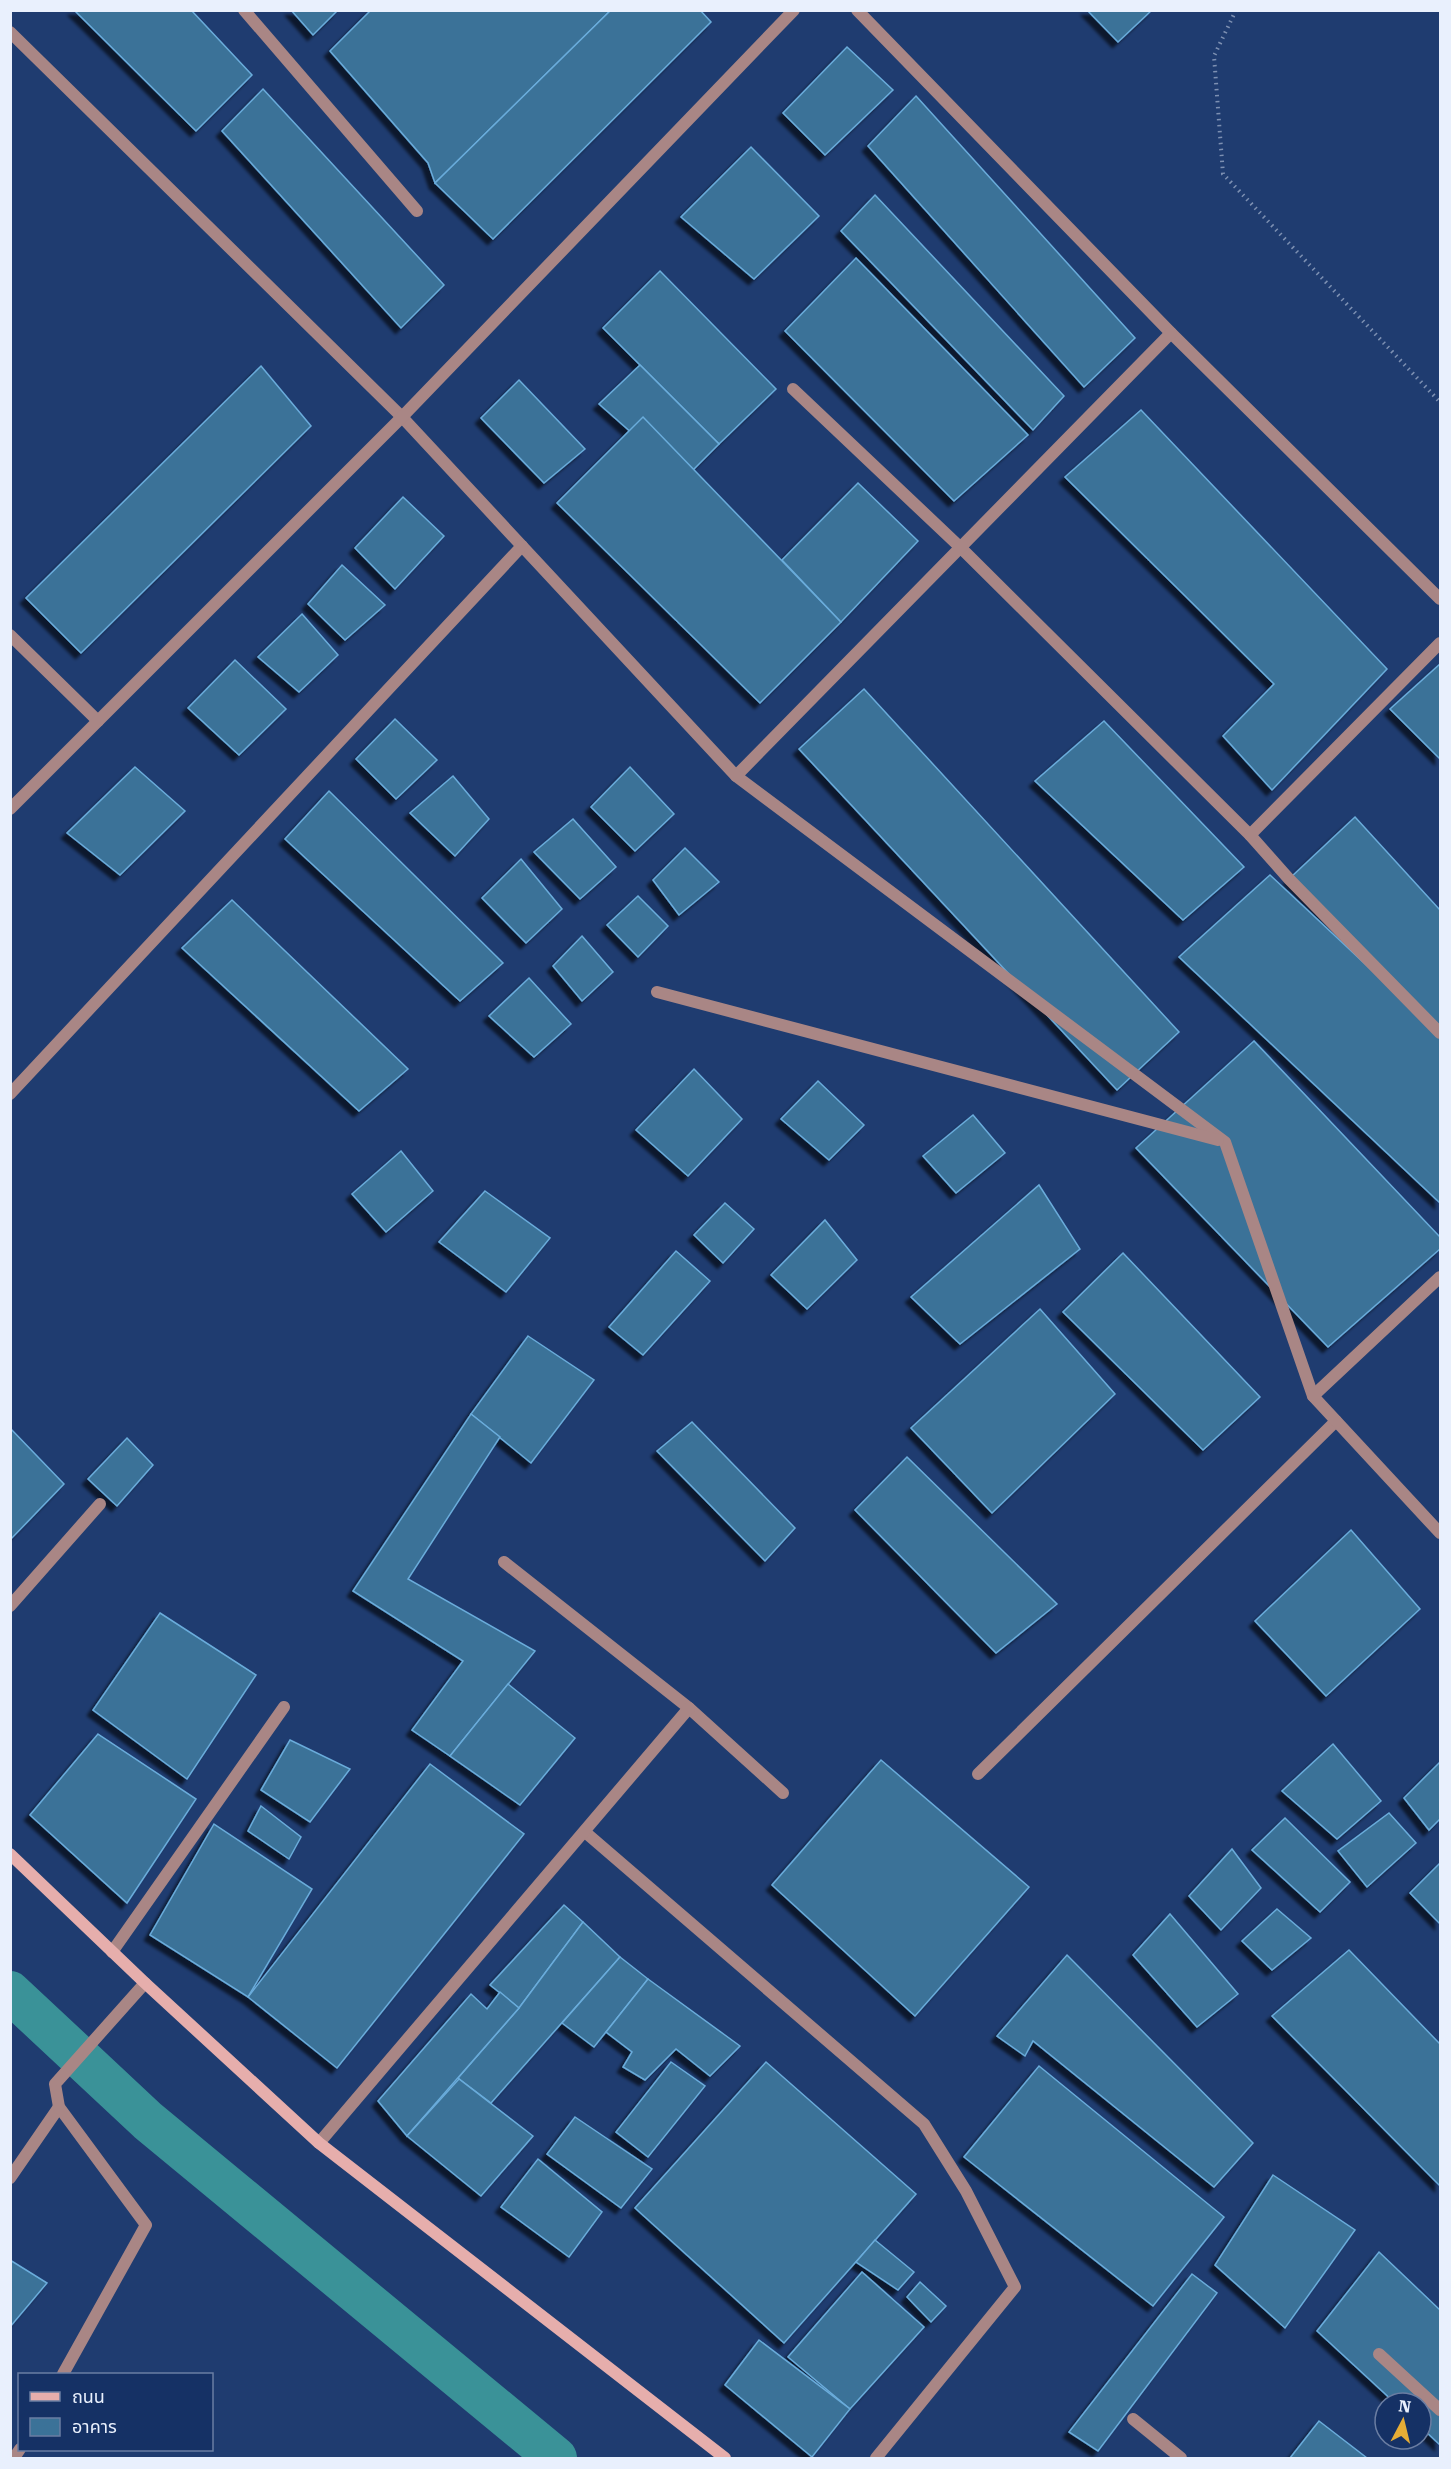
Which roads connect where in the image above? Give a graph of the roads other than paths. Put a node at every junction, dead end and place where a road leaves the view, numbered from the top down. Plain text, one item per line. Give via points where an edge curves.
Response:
1 (244, 10) edge
2 (794, 10) edge
3 (856, 10) edge
4 (10, 32) edge
5 (417, 211) dead end
6 (1171, 333) junction
7 (793, 388) dead end
8 (402, 417) junction
9 (522, 546) junction
10 (961, 548) junction
11 (1440, 599) edge
12 (10, 635) edge
13 (1440, 643) edge
14 (98, 721) junction
15 (736, 776) junction
16 (10, 809) edge
17 (1250, 835) junction
18 (657, 993) dead end
19 (1440, 1033) edge
20 (10, 1094) edge
21 (1225, 1142) junction
22 (1440, 1277) edge
23 (1313, 1396) junction
24 (1336, 1422) junction
25 (100, 1504) dead end
26 (1440, 1533) edge
27 (504, 1562) dead end
28 (10, 1606) edge
29 (284, 1707) dead end
30 (689, 1708) junction
31 (978, 1774) dead end
32 (783, 1793) dead end
33 (585, 1832) junction
34 (10, 1854) edge
35 (112, 1952) junction
36 (146, 1983) junction
37 (59, 2107) junction
38 (319, 2143) junction
39 (10, 2178) edge
40 (1379, 2354) dead end
41 (64, 2373) edge
42 (1440, 2410) edge
43 (1133, 2419) dead end
44 (725, 2458) edge
45 (876, 2458) edge
46 (1181, 2458) edge

1 - 5 street
2 - 8 street
3 - 6 street
4 - 8 street
6 - 10 street
6 - 11 street
7 - 10 street
8 - 9 street
8 - 14 street
9 - 15 street
9 - 20 street
10 - 15 street
10 - 17 street
12 - 14 street
13 - 17 street
14 - 16 street
15 - 21 street
17 - 19 street
18 - 21 street
21 - 23 street
22 - 23 street
23 - 24 street
24 - 26 street
24 - 31 street
25 - 28 street
27 - 30 street
29 - 35 street
30 - 32 street
30 - 33 street
33 - 38 street
33 - 45 street via 924,2124 966,2191 1015,2287
34 - 35 street
35 - 36 street
36 - 37 street via 55,2084
36 - 38 street
37 - 39 street
37 - 41 street via 146,2225
38 - 44 street
40 - 42 street
43 - 46 street

